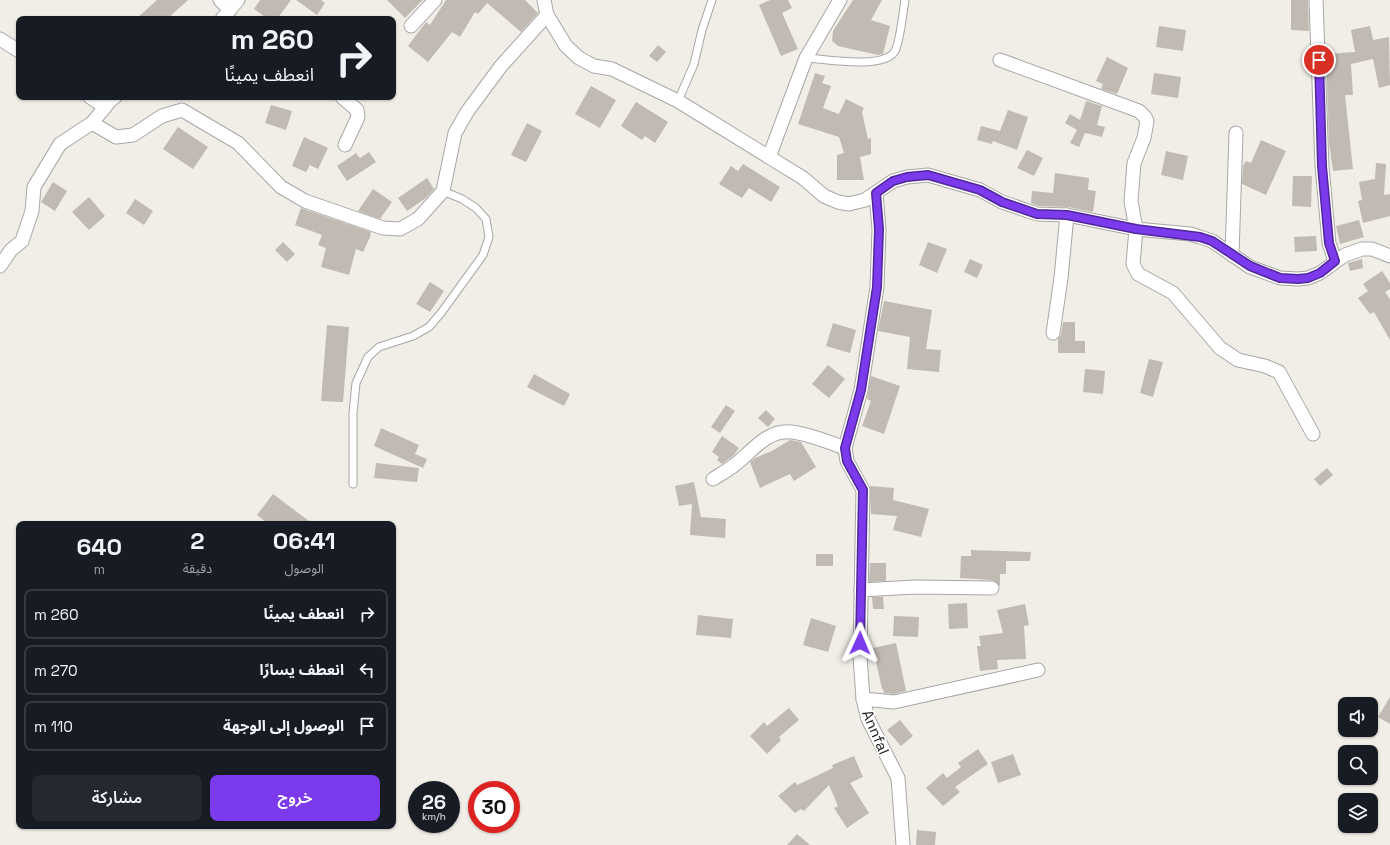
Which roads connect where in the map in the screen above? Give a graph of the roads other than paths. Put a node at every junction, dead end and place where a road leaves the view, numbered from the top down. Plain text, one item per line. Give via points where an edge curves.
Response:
1 (220, 0) edge
2 (435, 0) edge
3 (544, 0) edge
4 (712, 0) edge
5 (840, 0) edge
6 (905, 0) edge
7 (1316, 0) edge
8 (230, 10) edge
9 (547, 15) junction
10 (411, 26) dead end
11 (0, 39) edge
12 (16, 49) edge
13 (806, 58) junction
14 (1000, 60) dead end
15 (94, 100) edge
16 (112, 100) edge
17 (345, 100) edge
18 (678, 101) junction
19 (105, 107) junction
20 (92, 123) junction
21 (1236, 134) dead end
22 (345, 145) dead end
23 (769, 157) junction
24 (443, 191) junction
25 (876, 193) junction
26 (1067, 215) junction
27 (1136, 229) junction
28 (1232, 255) junction
29 (1390, 256) edge
30 (1335, 261) junction
31 (0, 266) edge
32 (1052, 333) dead end
33 (1313, 434) dead end
34 (845, 448) junction
35 (713, 479) dead end
36 (353, 484) dead end
37 (992, 588) dead end
38 (861, 590) junction
39 (1038, 670) dead end
40 (863, 699) junction
41 (903, 845) edge

1 - 8 street
2 - 10 street
3 - 9 street
4 - 18 lane via 694,64
5 - 13 street
6 - 13 lane via 895,51 888,58 872,62
7 - 30 street via 1322,166 1329,243
9 - 18 street via 566,46 579,58 594,66 612,69
9 - 24 street via 501,66 464,117 453,138
11 - 12 street
13 - 23 street
14 - 27 street via 1139,112 1145,117 1148,121 1144,138 1134,163 1132,201
15 - 19 street
16 - 19 street
17 - 22 street via 357,110 358,117
18 - 23 street
19 - 20 street
20 - 24 street via 116,137 133,135 162,116 182,110 238,143 281,187 305,201 383,228 400,229 418,219
20 - 31 street via 60,144 34,187 32,211 22,241 11,250
21 - 28 street
23 - 25 street via 803,178 824,196 838,202 850,204 865,200
24 - 36 lane via 476,208 486,219 489,237 483,256 429,327 413,336 379,347 368,357 356,384 353,413
25 - 26 street via 893,181 928,175 980,190 1002,202 1037,214
25 - 34 street via 879,229 877,287 861,390
26 - 27 street
26 - 32 street
27 - 28 street via 1200,237 1212,241
27 - 33 street via 1133,264 1138,274 1173,293 1220,348 1238,360 1279,372
28 - 30 street via 1250,266 1288,279 1308,278 1320,273
29 - 30 street via 1362,249
34 - 35 street via 804,434 789,432 769,436
34 - 38 street, Annfal via 847,461 863,490
37 - 38 street via 915,587
38 - 40 street, Annfal via 860,656
39 - 40 street via 894,702
40 - 41 street, Annfal via 868,719 898,778

